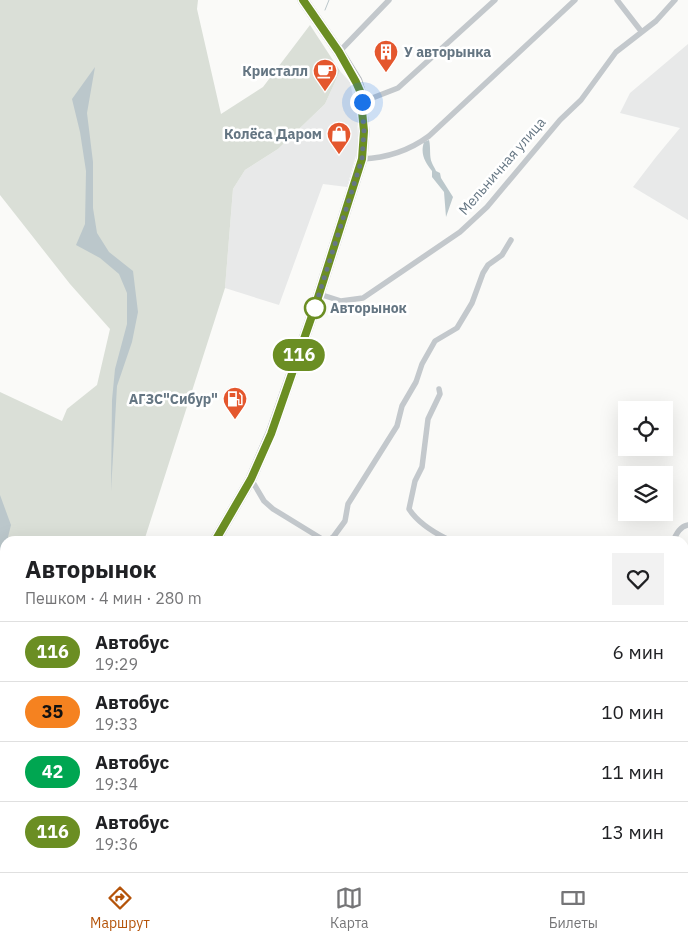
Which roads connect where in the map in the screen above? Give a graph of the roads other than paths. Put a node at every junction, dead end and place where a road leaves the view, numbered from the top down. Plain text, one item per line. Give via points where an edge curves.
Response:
1 (303, 0) edge
2 (389, 0) edge
3 (495, 0) edge
4 (574, 0) edge
5 (617, 0) edge
6 (675, 0) edge
7 (641, 31) junction
8 (339, 52) junction
9 (362, 102) junction
10 (362, 159) junction
11 (511, 240) dead end
12 (319, 294) junction
13 (439, 389) dead end
14 (251, 479) junction
15 (688, 525) edge
16 (218, 536) edge
17 (317, 536) edge
18 (334, 536) edge
19 (440, 536) edge
20 (676, 536) edge

1 - 8 main road
2 - 8 street
3 - 9 street via 398,88
4 - 10 street via 416,146
5 - 7 street
6 - 7 street, Мельничная улица via 656,21
7 - 12 street, Мельничная улица via 616,52 581,100 560,120 488,207 460,232 363,298 341,301
8 - 9 main road via 356,82
9 - 10 main road
10 - 12 main road
11 - 18 street via 502,255 488,265 472,303 456,328 435,341 402,406 396,426 348,504 346,521
12 - 14 main road via 271,434
13 - 19 street via 440,394 428,419 422,467 415,481 409,509
14 - 16 main road
14 - 17 street via 264,501 273,509
15 - 20 street via 684,525

